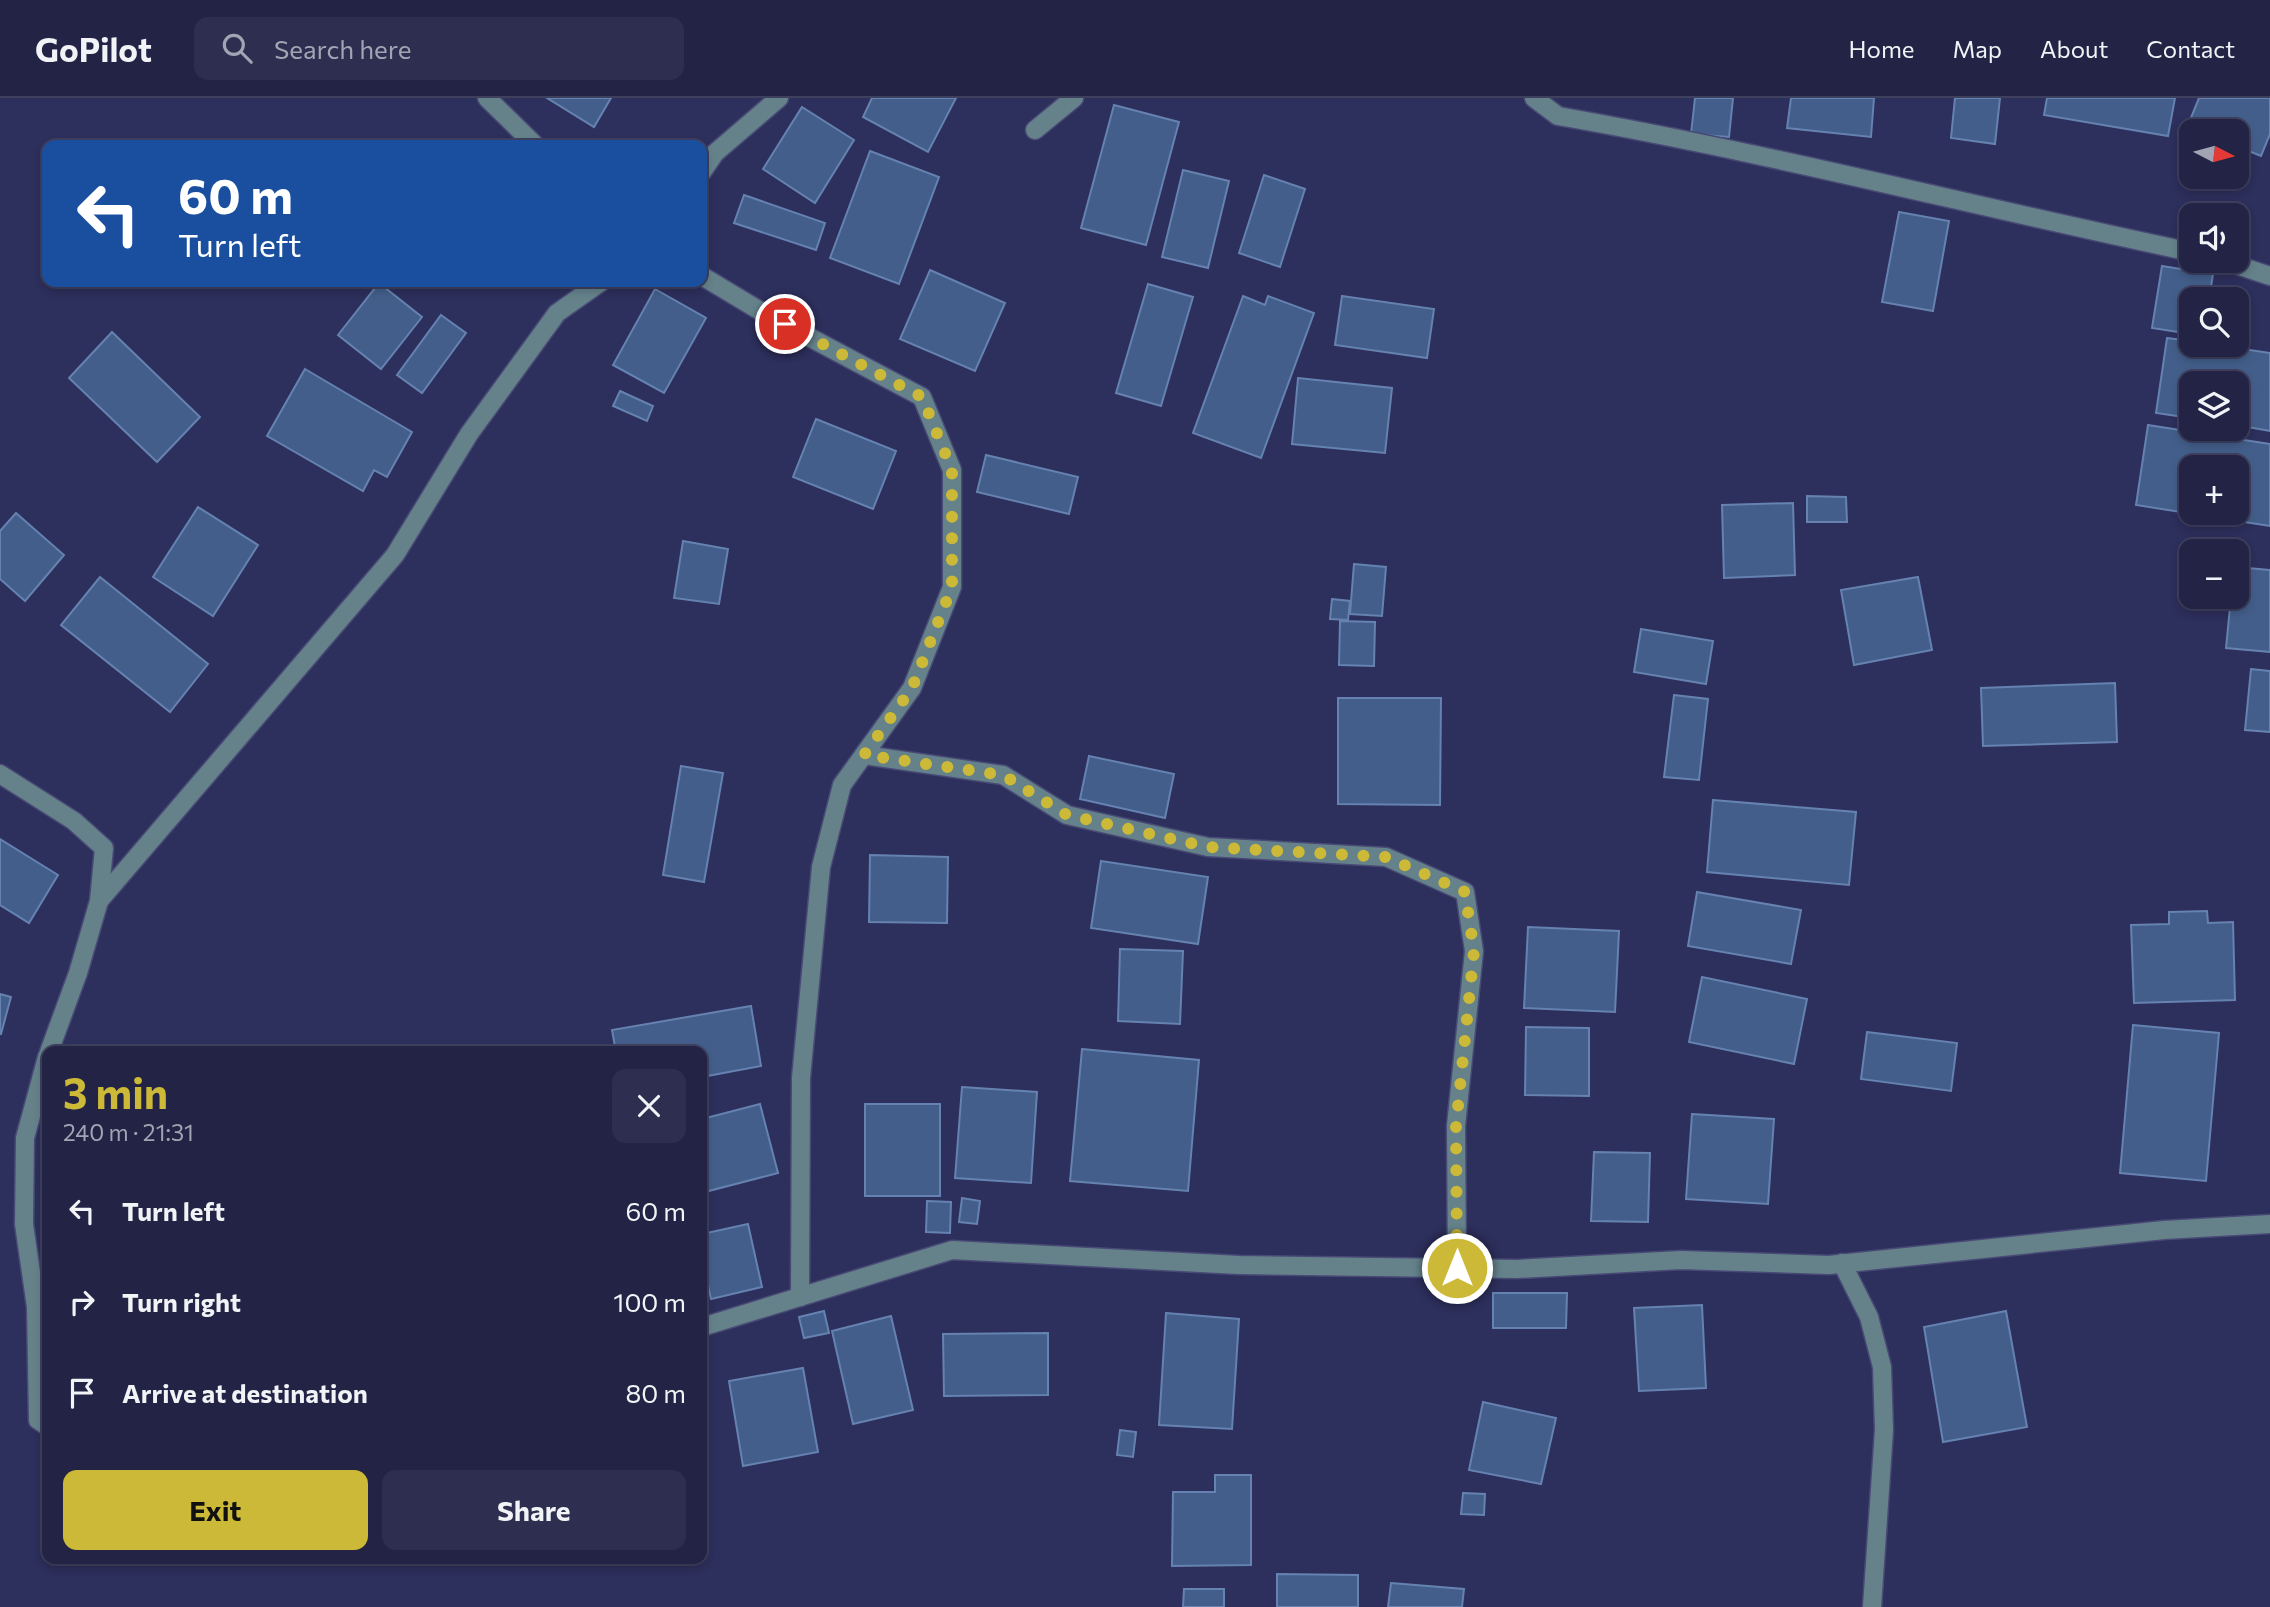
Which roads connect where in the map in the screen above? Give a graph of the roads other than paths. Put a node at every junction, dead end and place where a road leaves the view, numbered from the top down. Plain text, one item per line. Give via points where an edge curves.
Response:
1 (487, 98) edge
2 (779, 98) edge
3 (1073, 98) edge
4 (1534, 98) edge
5 (1035, 130) dead end
6 (530, 140) edge
7 (707, 165) edge
8 (2179, 249) edge
9 (2249, 269) edge
10 (2270, 276) edge
11 (707, 279) edge
12 (594, 287) edge
13 (864, 755) junction
14 (0, 774) edge
15 (99, 901) junction
16 (51, 1046) edge
17 (42, 1075) edge
18 (2270, 1224) edge
19 (1842, 1263) junction
20 (1457, 1268) junction
21 (800, 1297) junction
22 (707, 1325) edge
23 (42, 1423) edge
24 (1872, 1607) edge

1 - 6 street
2 - 7 street
3 - 5 street
4 - 8 street via 1558,116 1791,161
9 - 10 street
11 - 13 street via 922,397 952,470 952,587 912,688
12 - 15 street via 557,313 469,434 395,555
13 - 20 street via 1003,775 1067,815 1208,847 1386,857 1465,892 1474,951 1456,1126
13 - 21 street via 842,785 821,867 801,1078
14 - 15 street via 74,821 104,848
15 - 16 street
17 - 23 street via 25,1138 24,1224 36,1307 38,1420
18 - 19 street via 2150,1231
19 - 20 street via 1681,1260
19 - 24 street via 1869,1317 1882,1367 1884,1430
20 - 21 street via 1239,1265 952,1250
21 - 22 street

